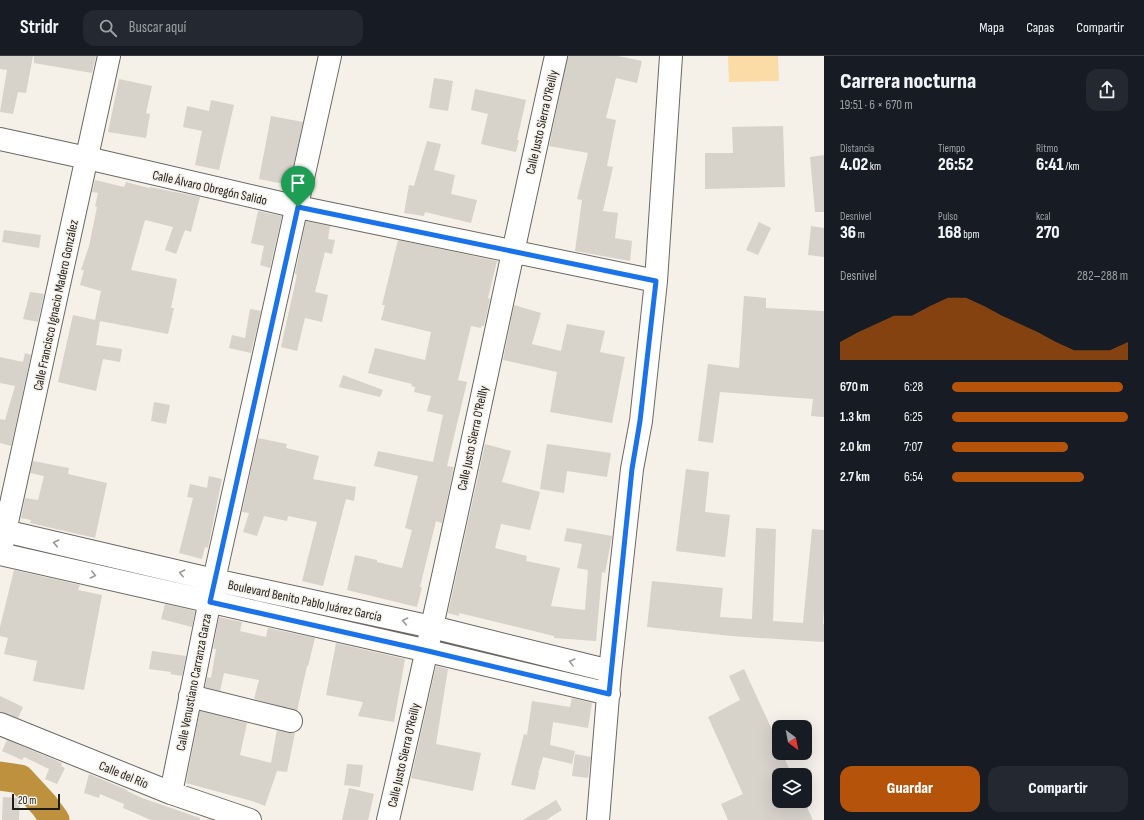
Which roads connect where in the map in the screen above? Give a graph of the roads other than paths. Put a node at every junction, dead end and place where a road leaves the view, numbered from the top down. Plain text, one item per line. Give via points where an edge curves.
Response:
1 (109, 56) edge
2 (330, 56) edge
3 (556, 56) edge
4 (671, 56) edge
5 (0, 139) edge
6 (87, 158) junction
7 (298, 207) junction
8 (512, 250) junction
9 (656, 281) junction
10 (2, 531) edge
11 (0, 554) edge
12 (214, 580) junction
13 (210, 602) junction
14 (432, 627) junction
15 (428, 651) junction
16 (610, 671) junction
17 (609, 694) junction
18 (190, 696) junction
19 (291, 721) dead end
20 (0, 724) edge
21 (171, 793) junction
22 (250, 820) edge
23 (388, 820) edge
24 (598, 820) edge

1 - 6 street, Calle Francisco Ignacio Madero González
2 - 7 street, Calle Venustiano Carranza Garza
3 - 8 street, Calle Justo Sierra O'Reilly
4 - 9 street
5 - 6 street, Calle Álvaro Obregón Salido
6 - 7 street, Calle Álvaro Obregón Salido
6 - 10 street, Calle Francisco Ignacio Madero González
7 - 8 street, Calle Álvaro Obregón Salido
7 - 12 street, Calle Venustiano Carranza Garza
8 - 9 street, Calle Álvaro Obregón Salido
8 - 14 street, Calle Justo Sierra O'Reilly
9 - 16 street
10 - 11 street, Calle Francisco Ignacio Madero González
12 -> 10 street, Boulevard Benito Pablo Juárez García
11 -> 13 street, Boulevard Benito Pablo Juárez García
12 - 13 street, Calle Venustiano Carranza Garza
14 -> 12 street, Boulevard Benito Pablo Juárez García
13 - 15 street, Boulevard Benito Pablo Juárez García
13 - 18 street, Calle Venustiano Carranza Garza
14 - 15 street, Calle Justo Sierra O'Reilly
16 -> 14 street, Boulevard Benito Pablo Juárez García
15 - 17 street, Boulevard Benito Pablo Juárez García
15 - 23 street, Calle Justo Sierra O'Reilly
16 - 17 street
17 - 24 street
18 - 19 street
18 - 21 street, Calle Venustiano Carranza Garza
20 - 21 street, Calle del Río
21 - 22 street, Calle del Río

